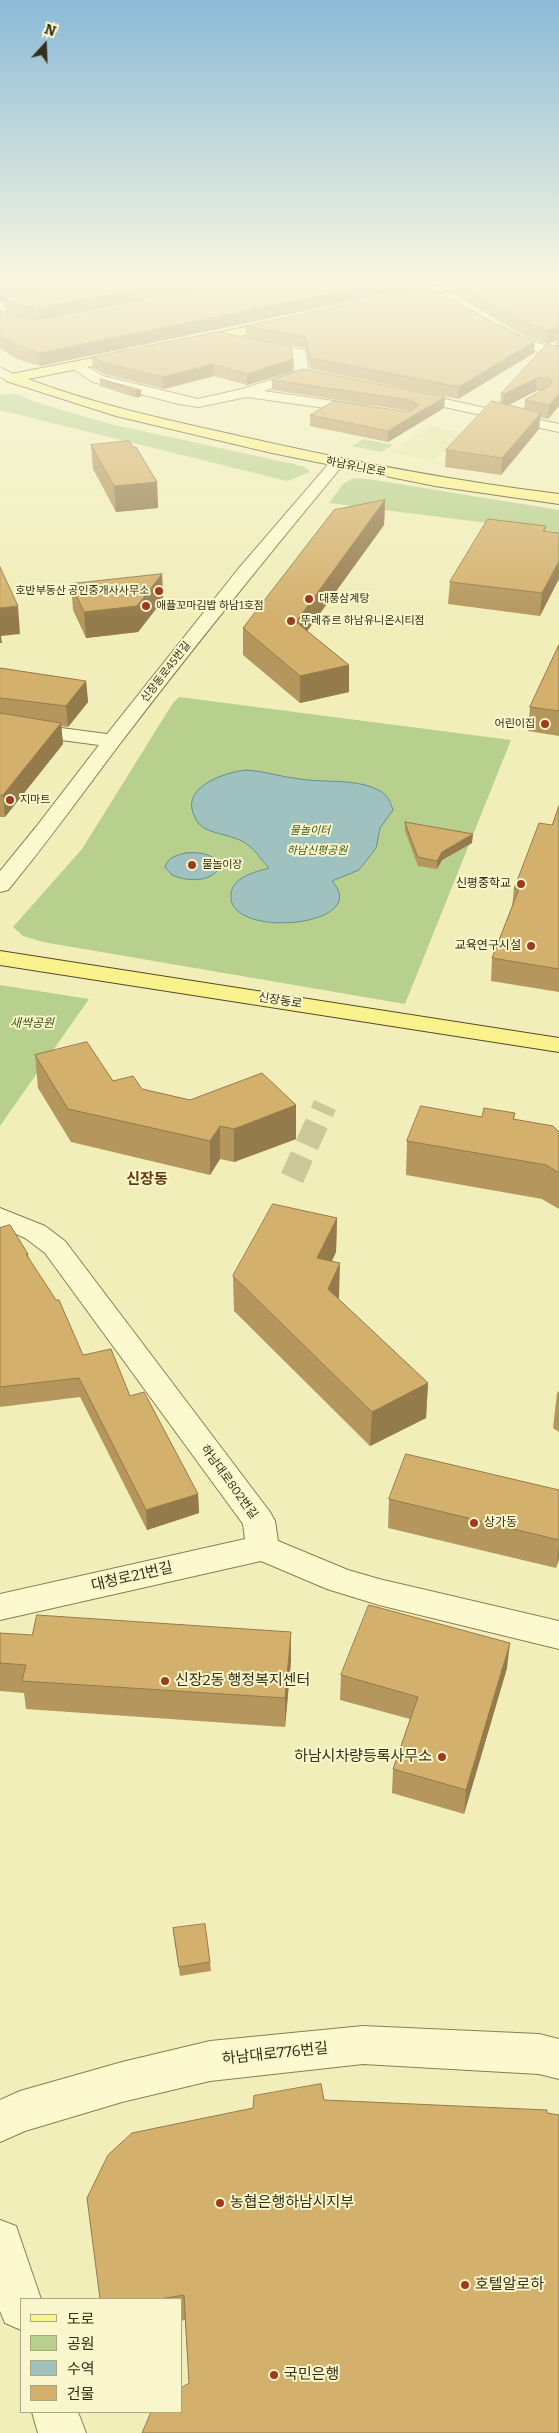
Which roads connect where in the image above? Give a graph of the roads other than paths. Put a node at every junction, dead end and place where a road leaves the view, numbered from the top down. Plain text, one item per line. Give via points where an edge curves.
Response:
1 (53, 394) edge
2 (154, 394) edge
3 (243, 394) edge
4 (250, 394) edge
5 (399, 394) edge
6 (527, 404) dead end
7 (381, 412) edge
8 (505, 415) junction
9 (559, 428) edge
10 (337, 463) junction
11 (559, 499) edge
12 (0, 726) edge
13 (112, 740) junction
14 (0, 885) edge
15 (0, 958) edge
16 (559, 1045) edge
17 (4, 1221) edge
18 (263, 1548) junction
19 (0, 1607) edge
20 (559, 1635) edge
21 (559, 2058) edge
22 (0, 2121) edge
23 (0, 2242) edge
24 (20, 2304) edge
25 (55, 2413) edge
26 (62, 2433) edge

1 - 10 main road, 하남유니온로
2 - 3 street via 198,403
4 - 7 street
5 - 8 street
6 - 8 street
8 - 9 street
10 - 11 main road, 하남유니온로 via 423,480
10 - 13 street, 신장동로45번길 via 245,572
12 - 13 street
13 - 14 street, 신장동로45번길
15 - 16 main road, 신장동로
17 - 18 street, 하남대로802번길 via 35,1232 55,1247 259,1521
18 - 19 street, 대청로21번길
18 - 20 street via 339,1580 379,1592
21 - 22 street, 하남대로776번길 via 539,2054 363,2046 210,2061 122,2082
23 - 24 street
25 - 26 street

